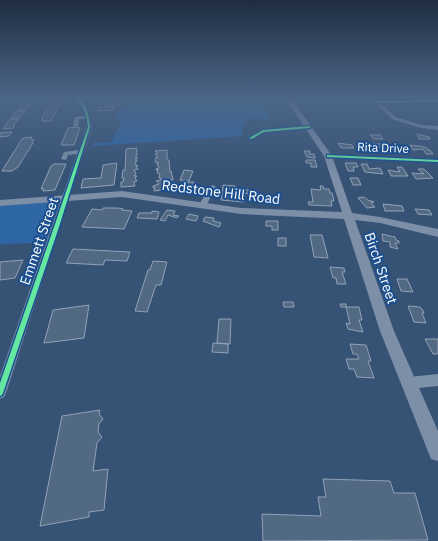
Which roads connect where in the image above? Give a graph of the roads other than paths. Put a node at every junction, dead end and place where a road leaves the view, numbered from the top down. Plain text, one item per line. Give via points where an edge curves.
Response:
1 (89, 123) edge
2 (306, 123) edge
3 (412, 123) edge
4 (309, 128) junction
5 (438, 128) edge
6 (251, 138) dead end
7 (81, 152) junction
8 (66, 154) dead end
9 (328, 156) junction
10 (438, 161) edge
11 (213, 187) dead end
12 (67, 197) junction
13 (0, 203) edge
14 (202, 206) junction
15 (348, 216) junction
16 (438, 233) edge
17 (438, 380) edge
18 (409, 383) junction
19 (0, 393) edge
20 (438, 452) edge

1 - 7 street, Emmett Street
2 - 4 main road, Birch Street
3 - 5 street
4 - 6 street via 263,131
4 - 9 main road, Birch Street
7 - 8 street
7 - 12 street, Emmett Street
9 - 10 street, Rita Drive
9 - 15 main road, Birch Street
11 - 14 street
12 - 13 main road, Redstone Hill Road
12 - 14 main road, Redstone Hill Road via 122,194
12 - 19 street, Emmett Street
14 - 15 main road, Redstone Hill Road via 256,212
15 - 16 main road, Redstone Hill Road via 380,220
15 - 18 main road, Birch Street via 387,331
17 - 18 street
18 - 20 main road, Birch Street

